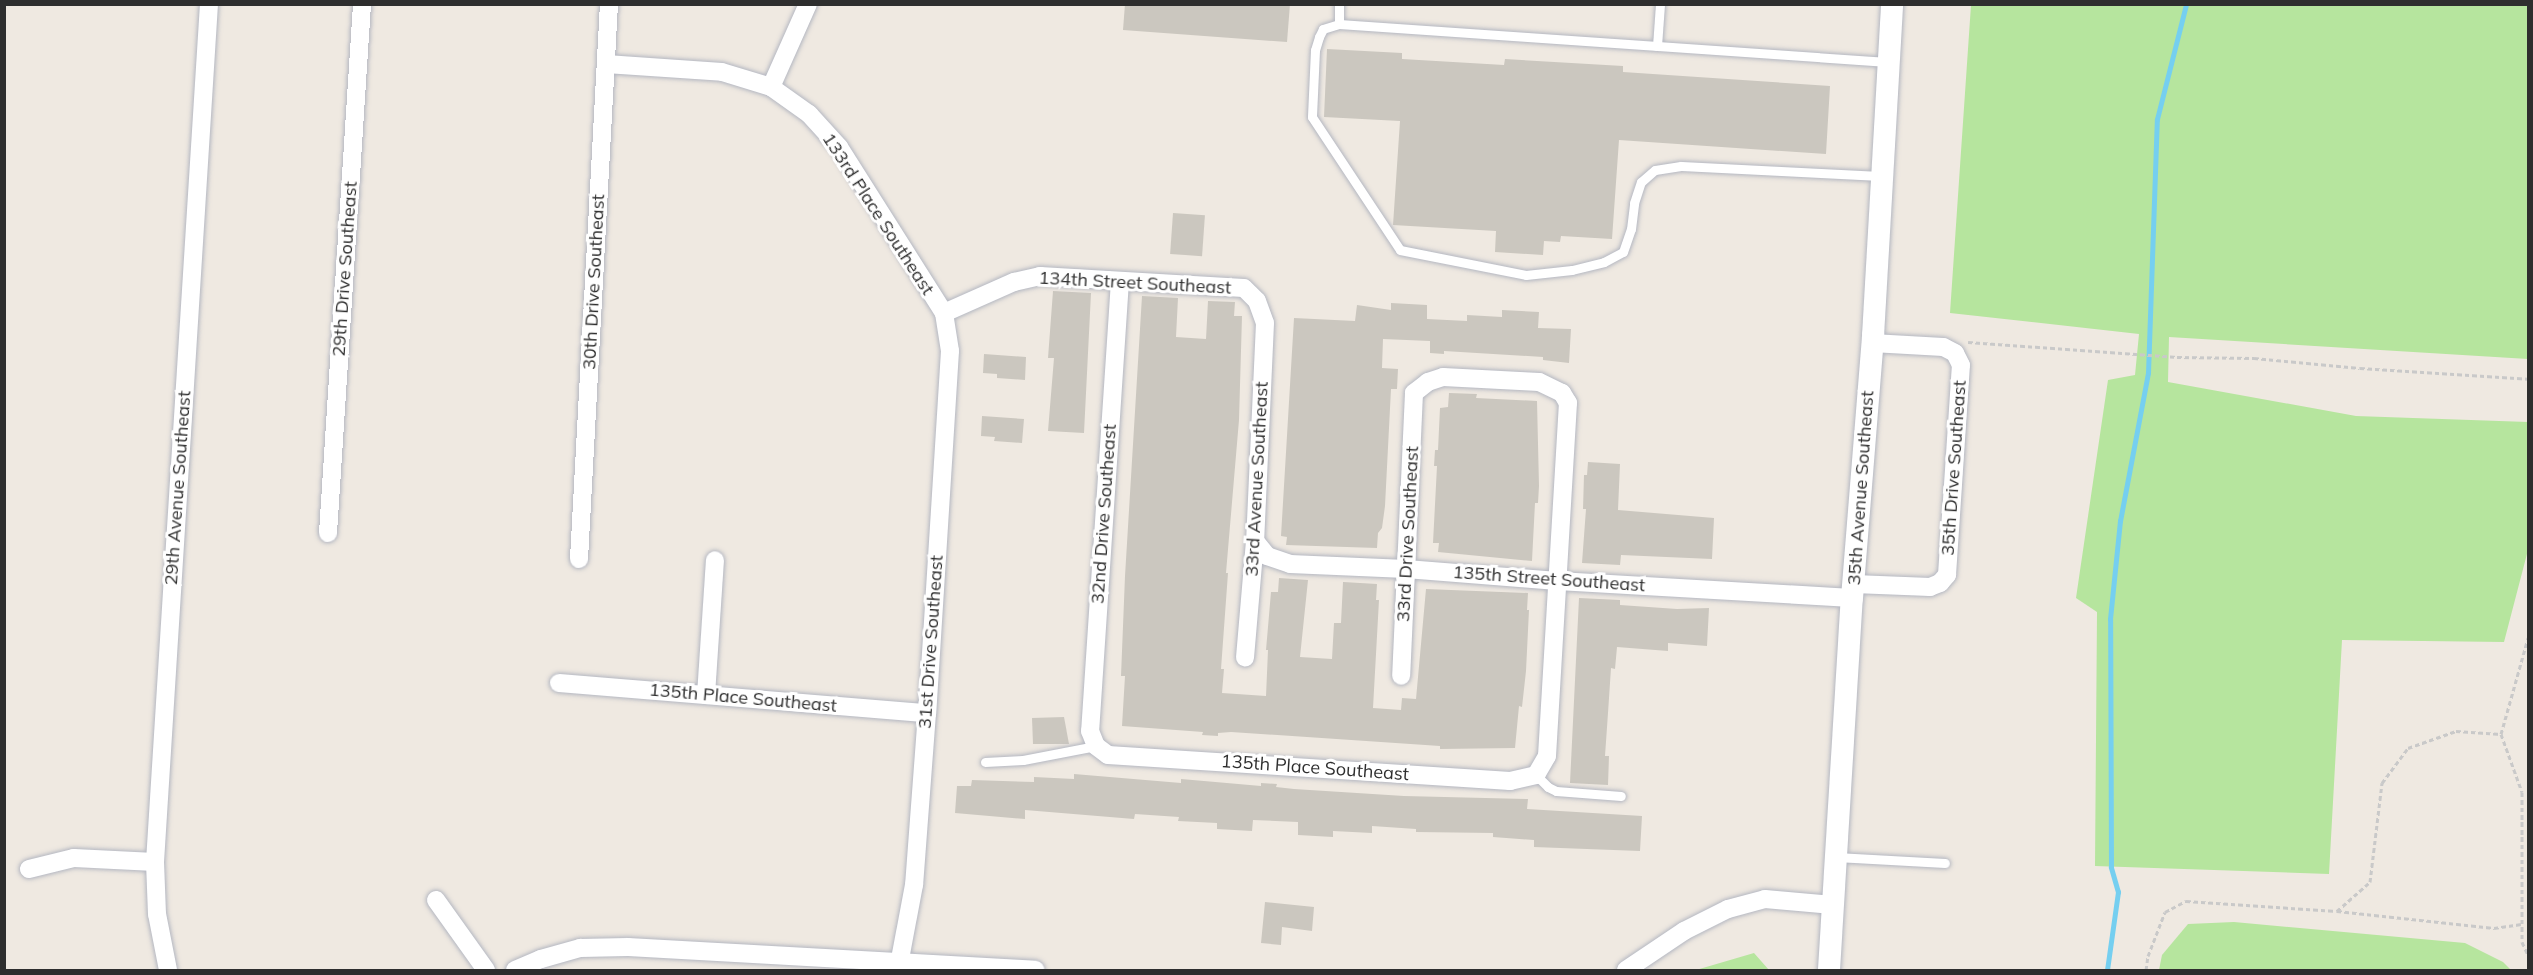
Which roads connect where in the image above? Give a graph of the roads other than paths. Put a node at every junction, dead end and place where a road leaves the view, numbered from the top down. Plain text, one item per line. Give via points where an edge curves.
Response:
1 (209, 4) edge
2 (362, 4) edge
3 (609, 4) edge
4 (808, 4) edge
5 (1339, 4) edge
6 (1660, 4) edge
7 (1892, 4) edge
8 (1339, 24) junction
9 (1657, 46) junction
10 (1888, 62) junction
11 (606, 64) junction
12 (771, 87) junction
13 (1882, 176) junction
14 (1120, 281) junction
15 (1257, 301) joint
16 (944, 313) junction
17 (1872, 343) junction
18 (328, 533) dead end
19 (1255, 541) junction
20 (579, 559) dead end
21 (715, 560) dead end
22 (1406, 569) junction
23 (1558, 581) junction
24 (1930, 587) joint
25 (1853, 591) junction
26 (1245, 658) dead end
27 (1401, 676) dead end
28 (559, 683) dead end
29 (706, 695) junction
30 (927, 713) junction
31 (1096, 746) junction
32 (985, 762) dead end
33 (1536, 775) junction
34 (1621, 796) dead end
35 (1836, 857) junction
36 (155, 862) junction
37 (1945, 863) dead end
38 (29, 869) dead end
39 (436, 900) dead end
40 (1833, 904) junction
41 (898, 967) edge
42 (168, 970) edge
43 (486, 970) edge
44 (515, 970) edge
45 (1035, 970) edge
46 (1626, 970) edge
47 (1829, 970) edge

1 - 36 street, 29th Avenue Southeast
2 - 18 street, 29th Drive Southeast
3 - 11 street, 30th Drive Southeast
4 - 12 street
5 - 8 lane
6 - 9 lane
7 - 10 street, 35th Avenue Southeast
8 - 9 lane
8 - 13 lane via 1323,28 1315,50 1312,117 1400,250 1526,275 1572,270 1604,262 1623,252 1641,182 1655,170 1680,166
9 - 10 lane
10 - 13 street, 35th Avenue Southeast
11 - 12 street, 133rd Place Southeast via 722,72
11 - 20 street, 30th Drive Southeast
12 - 16 street, 133rd Place Southeast via 809,114 839,147
13 - 17 street, 35th Avenue Southeast
14 - 15 street, 134th Street Southeast via 1244,288
14 - 16 street, 134th Street Southeast via 1040,276 1014,282
14 - 31 street, 32nd Drive Southeast via 1090,730
15 - 19 street, 33rd Avenue Southeast via 1265,323
16 - 30 street, 31st Drive Southeast via 950,351
17 - 24 street, 35th Drive Southeast via 1943,347 1955,353 1960,365 1947,575
17 - 25 street, 35th Avenue Southeast
19 - 22 street, 135th Street Southeast via 1267,556 1290,564
19 - 26 street, 33rd Avenue Southeast
21 - 29 street
22 - 23 street, 135th Street Southeast
22 - 23 street, 33rd Drive Southeast via 1414,393 1443,376 1539,382 1562,393 1568,403
22 - 27 street, 33rd Drive Southeast
23 - 25 street, 135th Street Southeast
23 - 33 street via 1547,756
24 - 25 street, 135th Street Southeast
25 - 35 street, 35th Avenue Southeast
28 - 29 street, 135th Place Southeast
29 - 30 street, 135th Place Southeast
30 - 41 street, 31st Drive Southeast via 914,885
31 - 32 lane via 1023,760
31 - 33 street, 135th Place Southeast via 1108,754 1167,759 1510,781
33 - 34 lane via 1556,791
35 - 37 lane
35 - 40 street, 35th Avenue Southeast
36 - 38 street via 74,858
36 - 42 street, 29th Avenue Southeast via 157,914
39 - 43 street
40 - 46 street via 1765,899 1728,909 1684,931
40 - 47 street, 35th Avenue Southeast
41 - 44 street via 628,947 580,948
41 - 45 street

